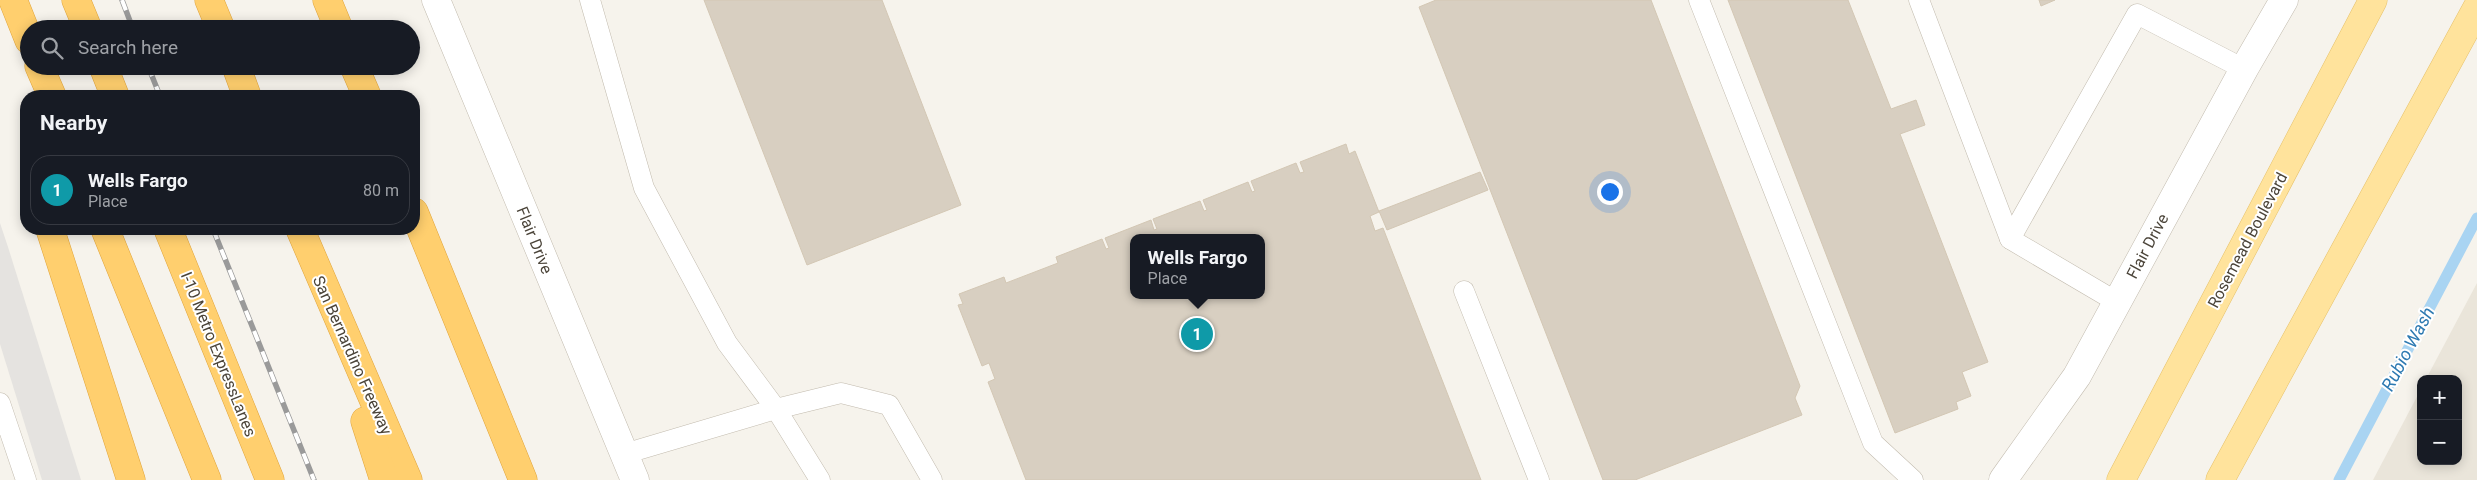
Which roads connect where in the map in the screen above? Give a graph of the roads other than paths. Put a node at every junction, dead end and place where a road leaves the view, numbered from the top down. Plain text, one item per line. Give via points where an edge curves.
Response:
1 (13, 0) edge
2 (76, 0) edge
3 (209, 0) edge
4 (327, 0) edge
5 (436, 0) edge
6 (590, 0) edge
7 (1699, 0) edge
8 (1919, 0) edge
9 (2373, 0) edge
10 (2282, 2) edge
11 (2477, 8) edge
12 (21, 20) edge
13 (84, 20) edge
14 (217, 20) edge
15 (335, 20) edge
16 (2244, 69) junction
17 (32, 75) edge
18 (43, 75) edge
19 (107, 75) edge
20 (240, 75) edge
21 (358, 75) edge
22 (33, 90) edge
23 (49, 90) edge
24 (113, 90) edge
25 (246, 90) edge
26 (364, 90) edge
27 (420, 227) edge
28 (52, 235) edge
29 (107, 235) edge
30 (170, 235) edge
31 (302, 235) edge
32 (2010, 239) junction
33 (315, 268) junction
34 (1464, 291) dead end
35 (2117, 302) junction
36 (0, 403) edge
37 (776, 409) junction
38 (624, 454) junction
39 (26, 480) edge
40 (131, 480) edge
41 (207, 480) edge
42 (270, 480) edge
43 (384, 480) edge
44 (408, 480) edge
45 (523, 480) edge
46 (635, 480) edge
47 (820, 480) edge
48 (932, 480) edge
49 (1539, 480) edge
50 (1913, 480) edge
51 (2004, 480) edge
52 (2120, 480) edge
53 (2220, 480) edge

1 - 12 highway
2 - 13 highway
3 - 14 highway
4 - 15 highway
5 - 38 street, Flair Drive
6 - 37 lane via 644,188 728,343
7 - 50 lane via 1873,443
8 - 32 lane
9 - 52 main road, Rosemead Boulevard
10 - 16 street, Flair Drive
11 - 53 main road
16 - 32 lane via 2137,14
16 - 35 street, Flair Drive
17 - 22 highway
18 - 23 highway
19 - 24 highway
20 - 25 highway
21 - 26 highway
27 - 45 highway
28 - 40 highway
29 - 41 highway
30 - 42 highway, I-10 Metro ExpressLanes
31 - 33 highway, San Bernardino Freeway
32 - 35 lane
33 - 43 highway
33 - 44 highway, San Bernardino Freeway
34 - 49 lane
35 - 51 street, Flair Drive via 2077,376
36 - 39 lane
37 - 38 lane
37 - 47 lane
37 - 48 lane via 841,393 889,405
38 - 46 street, Flair Drive

